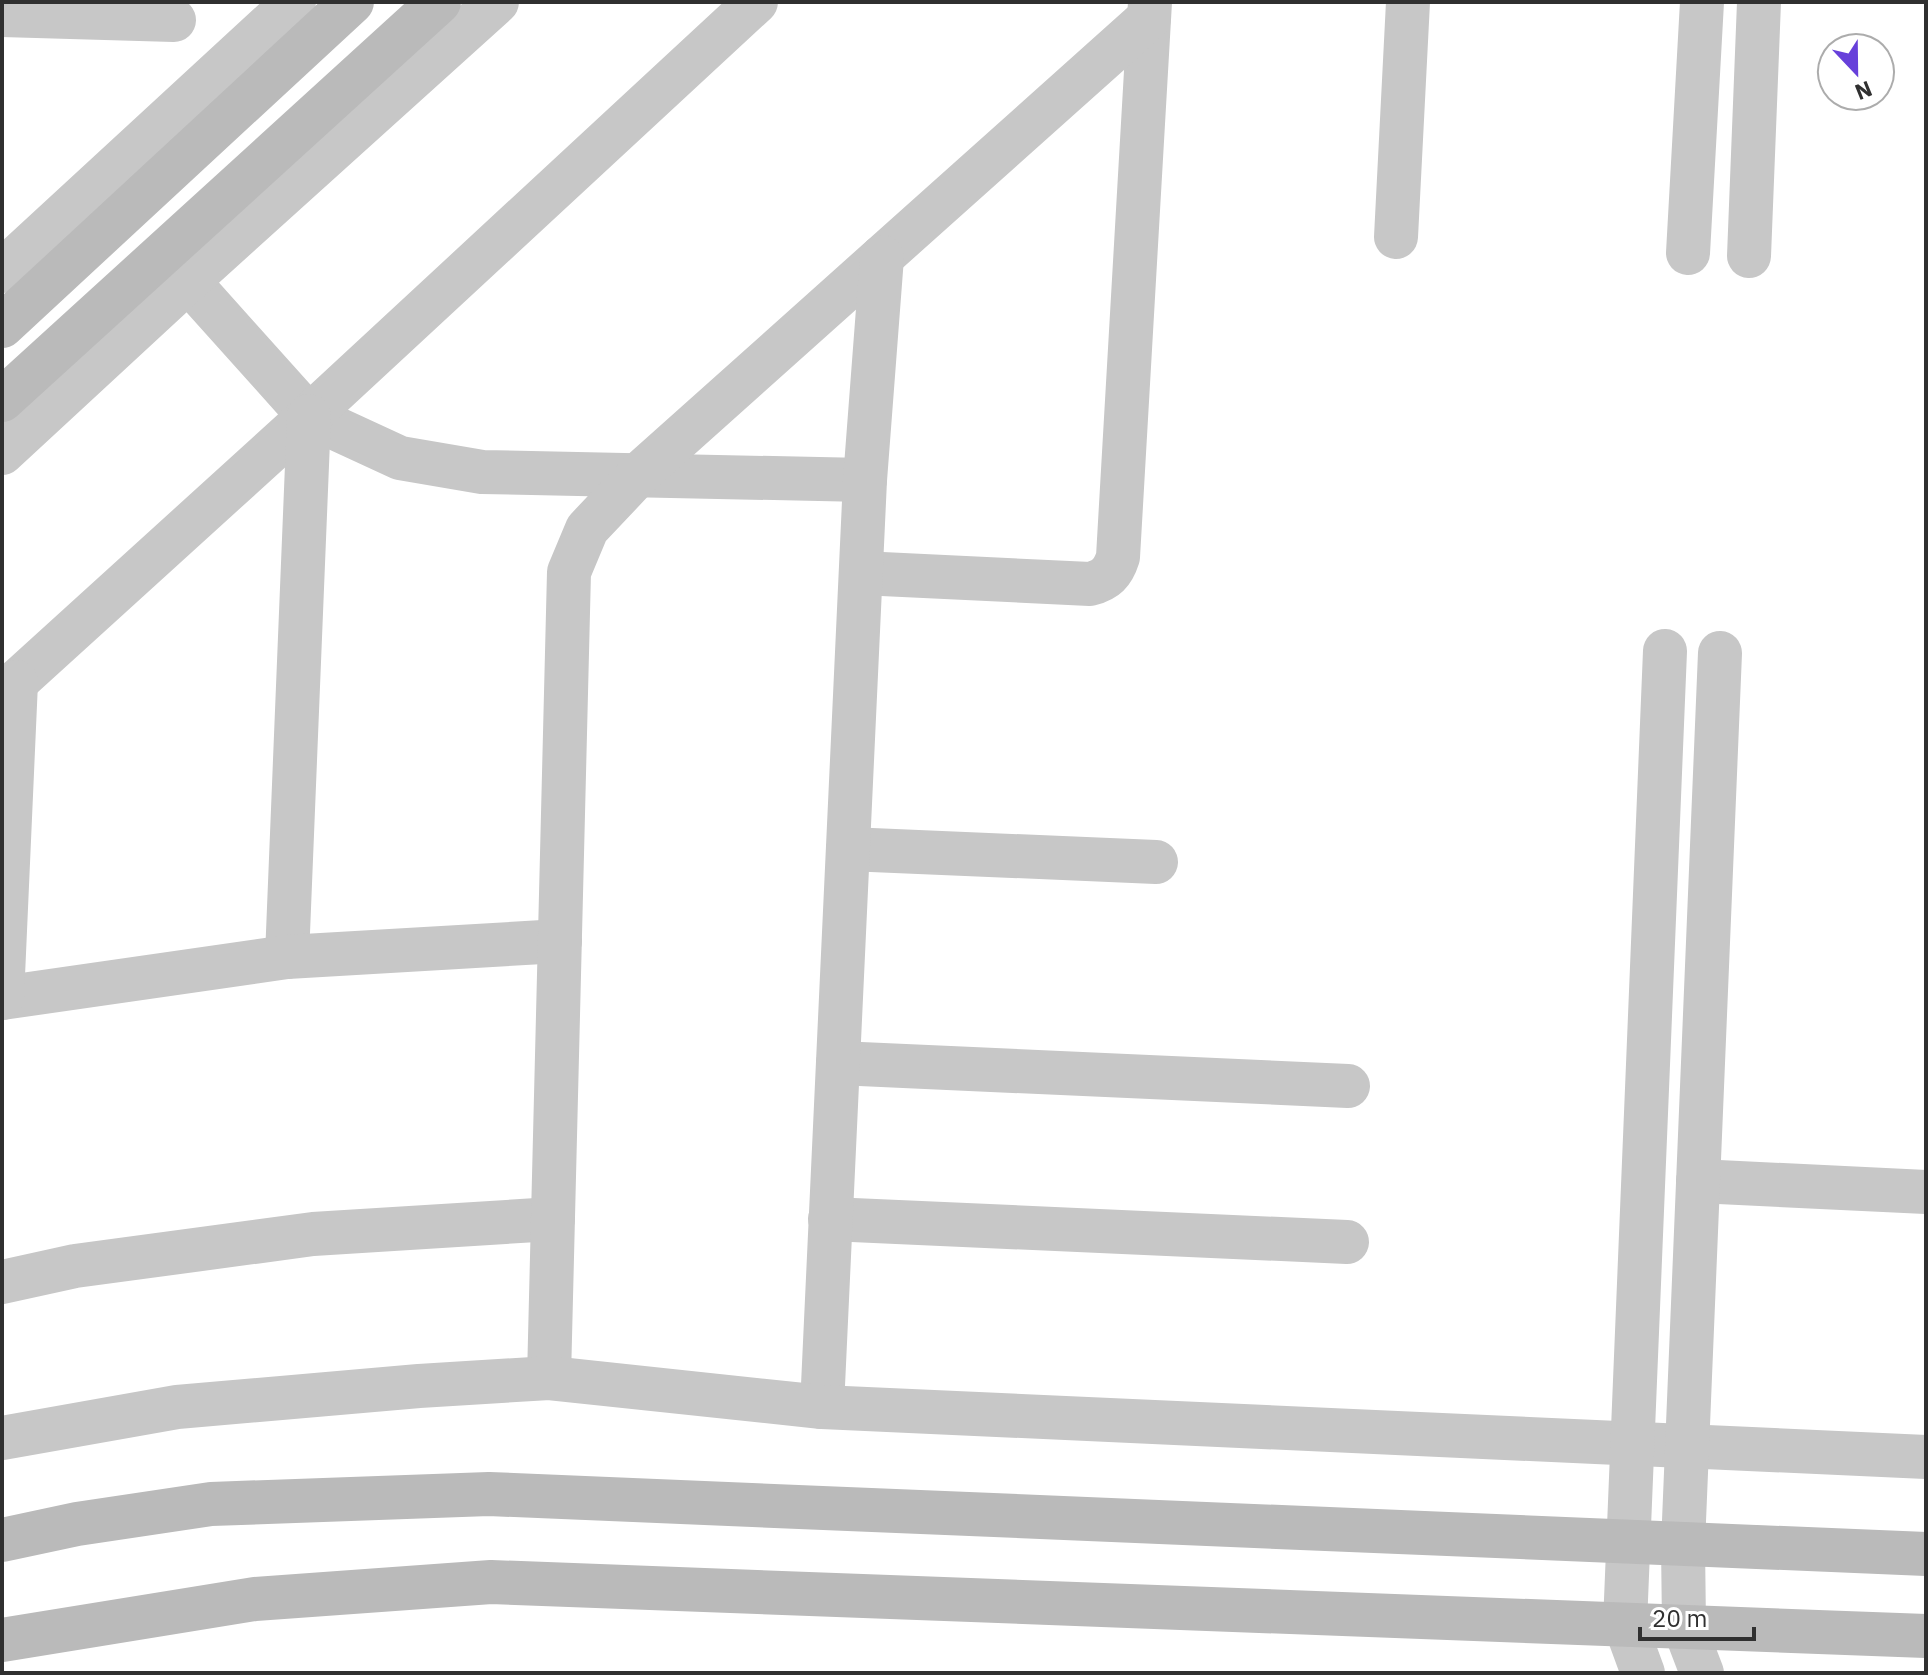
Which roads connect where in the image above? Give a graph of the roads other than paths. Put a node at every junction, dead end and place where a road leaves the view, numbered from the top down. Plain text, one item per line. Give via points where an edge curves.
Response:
1 (294, 2) edge
2 (352, 2) edge
3 (439, 2) edge
4 (497, 2) edge
5 (756, 2) edge
6 (1408, 2) edge
7 (1702, 2) edge
8 (1759, 2) edge
9 (1150, 10) edge
10 (2, 15) edge
11 (174, 20) dead end
12 (1396, 237) dead end
13 (1688, 253) dead end
14 (1749, 256) dead end
15 (882, 257) junction
16 (2, 271) edge
17 (188, 281) junction
18 (2, 326) edge
19 (2, 400) edge
20 (309, 416) junction
21 (2, 453) edge
22 (637, 476) junction
23 (865, 480) junction
24 (861, 573) junction
25 (1665, 651) dead end
26 (1720, 653) dead end
27 (9, 688) edge
28 (848, 849) junction
29 (1156, 862) dead end
30 (560, 941) junction
31 (287, 957) junction
32 (2, 998) edge
33 (838, 1063) junction
34 (1348, 1086) dead end
35 (1698, 1181) junction
36 (1926, 1192) edge
37 (553, 1219) junction
38 (830, 1219) junction
39 (1347, 1242) dead end
40 (2, 1282) edge
41 (549, 1378) junction
42 (822, 1407) junction
43 (2, 1438) edge
44 (1632, 1444) junction
45 (1687, 1446) junction
46 (1926, 1457) edge
47 (2, 1540) edge
48 (1627, 1542) junction
49 (1683, 1545) junction
50 (1926, 1554) edge
51 (1625, 1624) junction
52 (1684, 1626) junction
53 (1926, 1636) edge
54 (2, 1640) edge
55 (1643, 1673) edge
56 (1702, 1673) edge

1 - 16 street
2 - 18 main road
3 - 19 main road
4 - 17 street
5 - 20 street
6 - 12 street
7 - 13 street
8 - 14 street
9 - 15 street
9 - 24 street via 1115,567 1101,582 1090,584
10 - 11 street
15 - 22 street
15 - 23 street
17 - 20 street
17 - 21 street
20 - 22 street via 400,458 482,472
20 - 27 street
20 - 31 street
22 - 23 street
22 - 30 street via 587,529 569,572
23 - 24 street
24 - 28 street
25 - 44 street
26 - 35 street
27 - 32 street
28 - 29 street
28 - 33 street
30 - 31 street
30 - 37 street
31 - 32 street
33 - 34 street
33 - 38 street
35 - 36 street
35 - 45 street
37 - 40 street via 313,1234 75,1266
37 - 41 street
38 - 39 street
38 - 42 street
41 - 42 street
41 - 43 street via 177,1407
42 - 44 street
44 - 45 street
44 - 48 street
45 - 46 street
45 - 49 street
47 - 48 main road via 211,1504 489,1494
48 - 49 main road
48 - 51 street
49 - 50 main road
49 - 52 street
51 - 52 main road
51 - 54 main road via 491,1582 255,1599
51 - 55 street
52 - 53 main road
52 - 56 street

